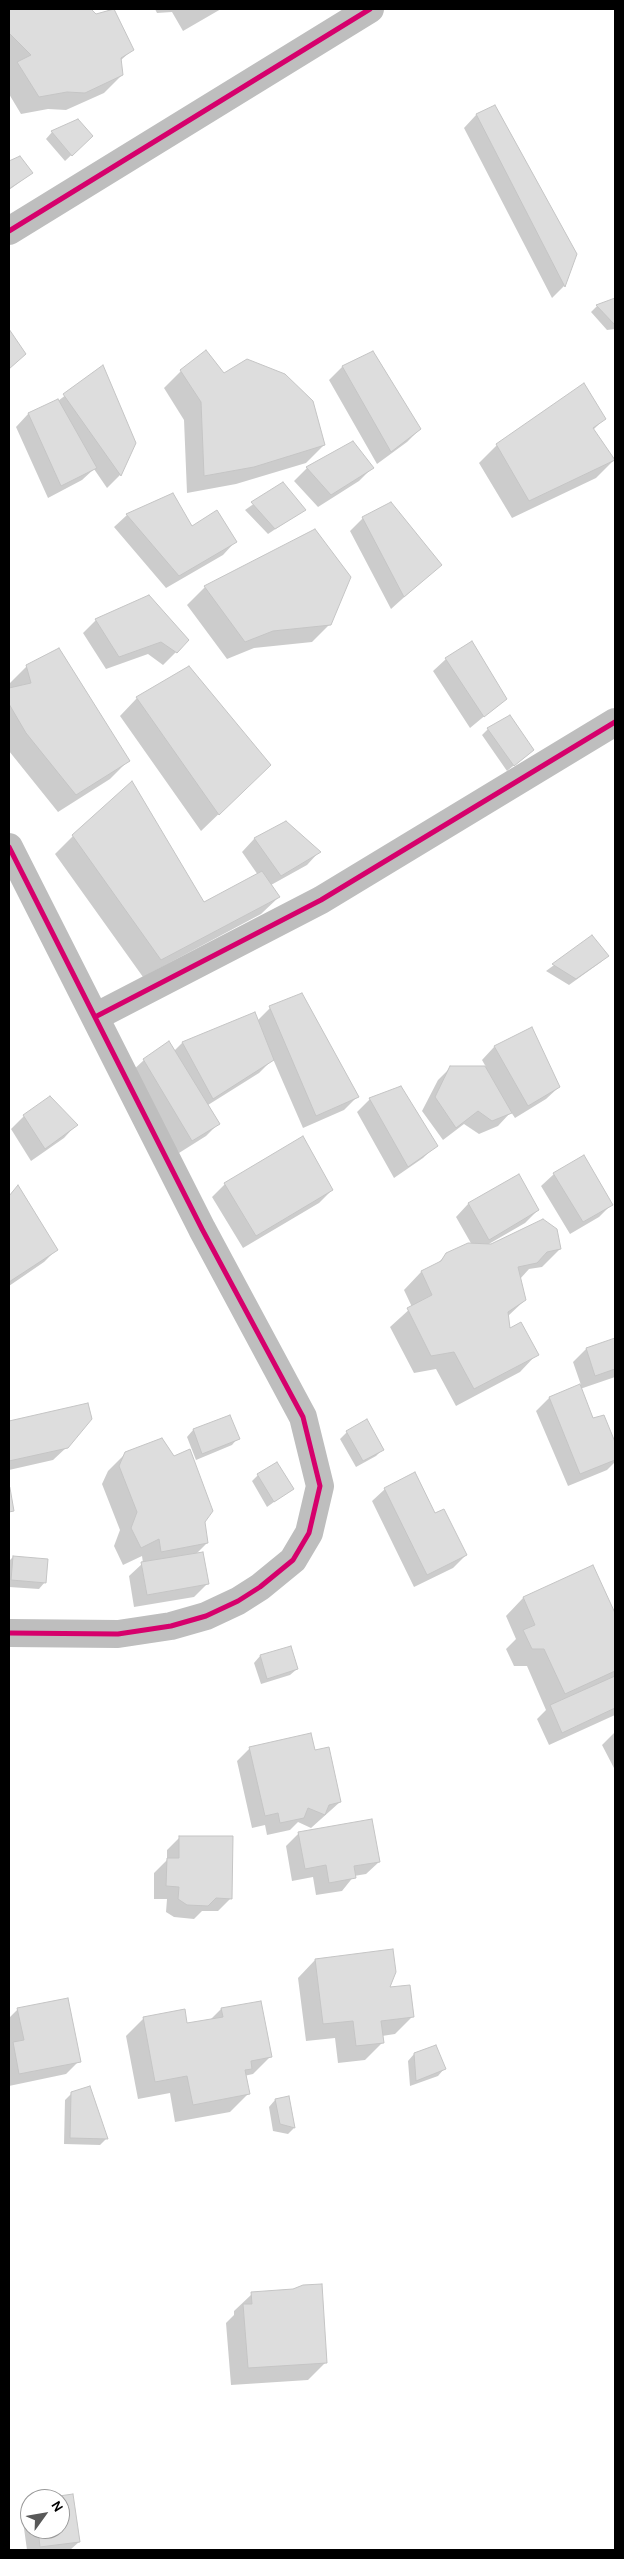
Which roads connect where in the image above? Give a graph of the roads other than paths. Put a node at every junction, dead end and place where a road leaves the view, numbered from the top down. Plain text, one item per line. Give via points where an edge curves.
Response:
1 (370, 9) edge
2 (9, 232) edge
3 (615, 722) edge
4 (9, 847) edge
5 (94, 1016) junction
6 (9, 1633) edge

1 - 2 street
3 - 5 street via 321,900
4 - 5 street
5 - 6 street via 202,1229 303,1417 320,1486 309,1533 293,1560 238,1602 206,1616 170,1626 118,1634

